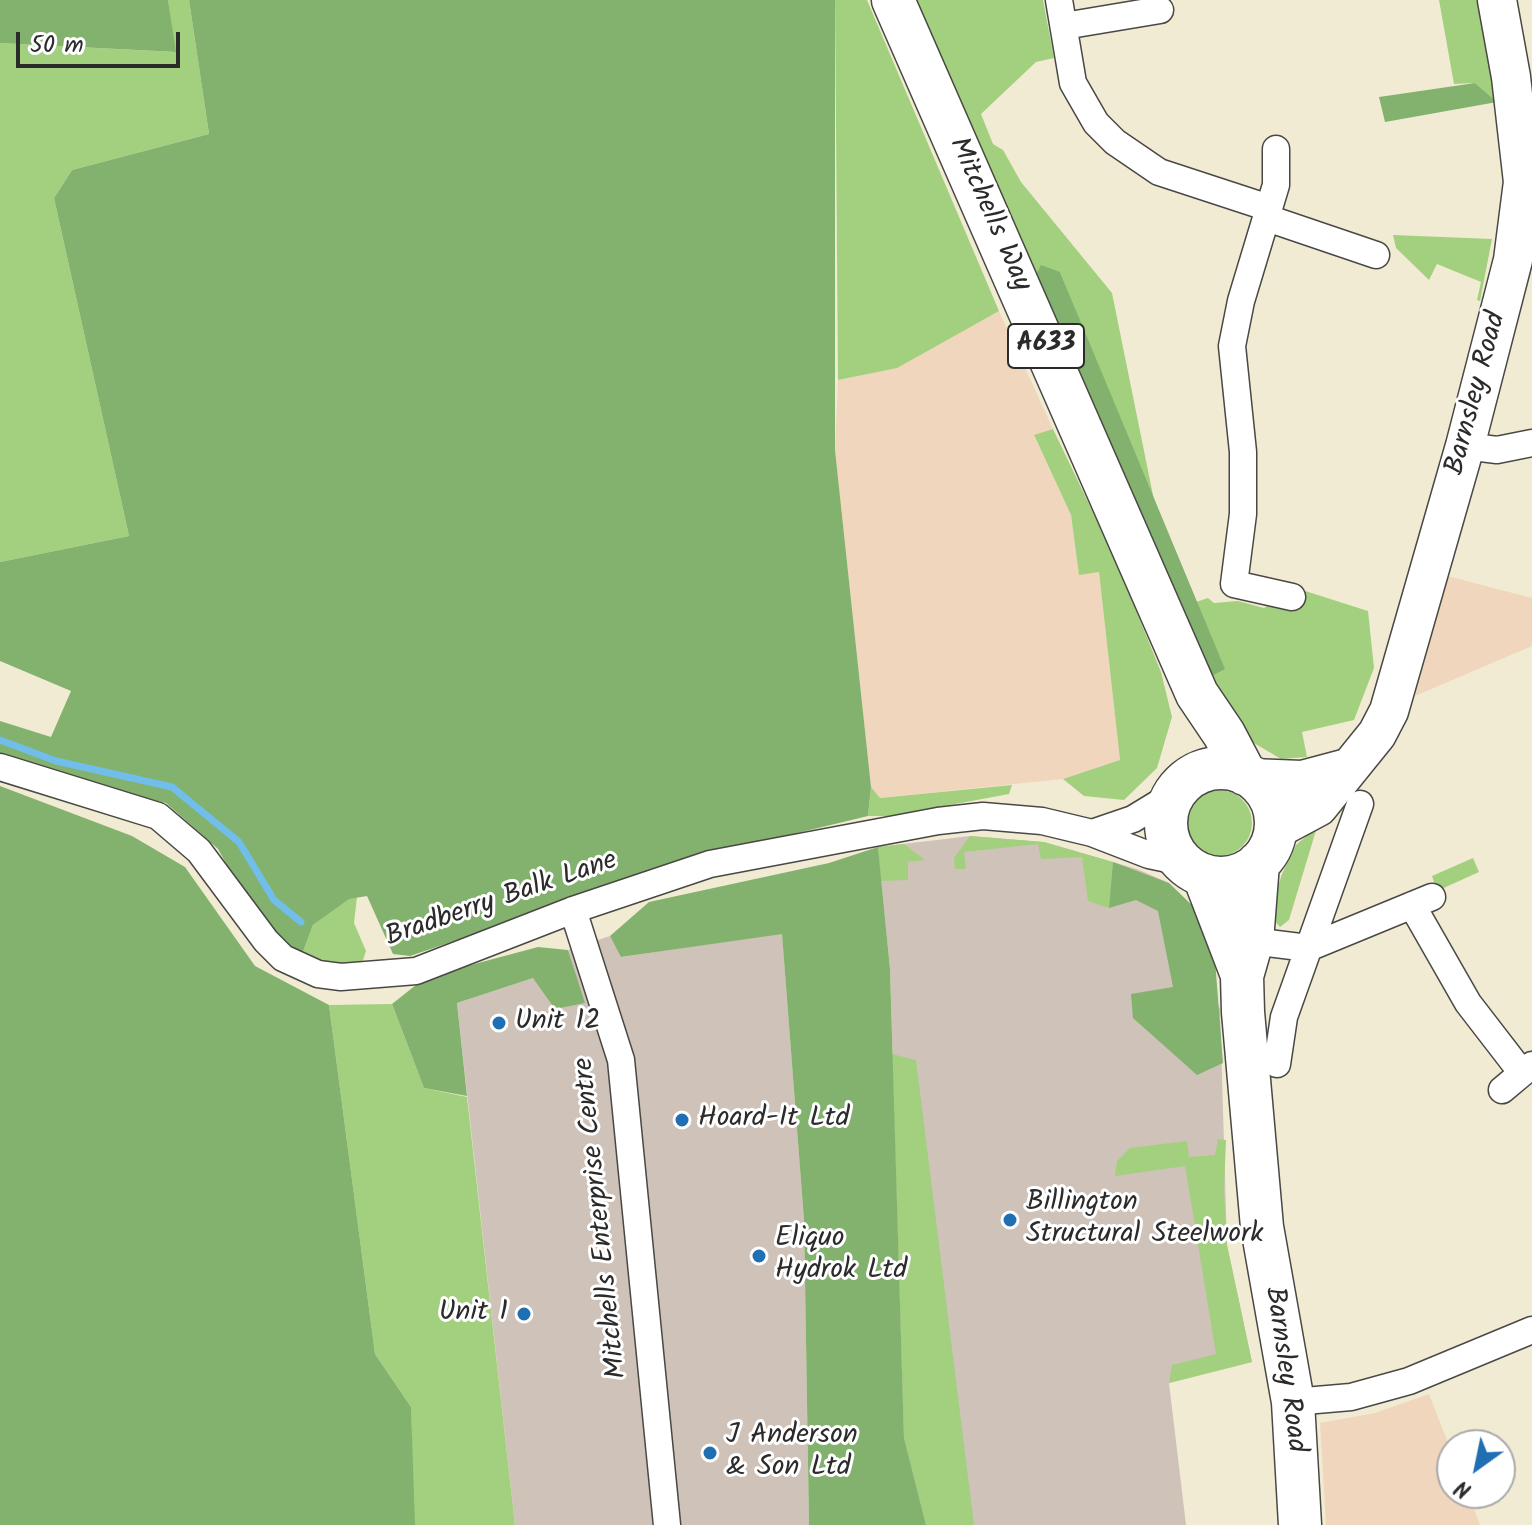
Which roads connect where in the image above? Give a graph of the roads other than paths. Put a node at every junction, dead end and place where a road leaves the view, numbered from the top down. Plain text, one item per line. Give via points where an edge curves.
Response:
1 (893, 0) edge
2 (1497, 0) edge
3 (1160, 10) dead end
4 (1062, 13) edge
5 (1276, 149) dead end
6 (1268, 213) junction
7 (1376, 255) dead end
8 (1532, 443) edge
9 (1465, 446) junction
10 (1292, 597) dead end
11 (1197, 694) junction
12 (0, 767) edge
13 (1347, 768) junction
14 (1248, 776) junction
15 (1177, 790) junction
16 (1360, 804) dead end
17 (1092, 833) junction
18 (1267, 847) junction
19 (1193, 869) junction
20 (573, 910) junction
21 (1308, 948) junction
22 (1247, 959) junction
23 (1277, 1064) dead end
24 (1519, 1076) edge
25 (1532, 1330) edge
26 (1293, 1402) junction
27 (667, 1525) edge
28 (1300, 1525) edge

1 - 11 main road, Mitchells Way / A633
2 - 9 street, Barnsley Road via 1523,182 1513,260
3 - 4 street
4 - 6 street via 1073,83 1096,123 1115,142 1159,172
5 - 6 street via 1276,185
6 - 7 street
6 - 10 street via 1232,346 1243,452 1243,514 1234,584
8 - 9 street via 1497,450
9 - 13 street, Barnsley Road via 1389,711
11 - 14 main road, Mitchells Way
11 - 15 main road
12 - 20 street, Bradberry Balk Lane via 158,816 213,867 274,949 318,974 363,978 416,971
13 - 14 street via 1302,780
13 - 18 street, Barnsley Road via 1318,807
14 - 15 main road via 1216,768 1190,778
14 - 18 main road via 1270,798
15 - 17 street via 1133,819
15 - 19 main road via 1168,807 1167,837
16 - 21 street
17 - 19 street, Bradberry Balk Lane
17 - 20 street, Bradberry Balk Lane via 1042,821 983,816 861,834 710,864
18 - 19 main road via 1233,877
18 - 22 main road, Barnsley Road
19 - 22 main road, Barnsley Road
20 - 27 street, Mitchells Enterprise Centre via 621,1060
21 - 22 street
21 - 23 street via 1284,1017
21 - 24 street via 1422,901 1468,1003
22 - 26 main road, Barnsley Road via 1251,1131
25 - 26 street via 1409,1381 1351,1397
26 - 28 main road, Barnsley Road

